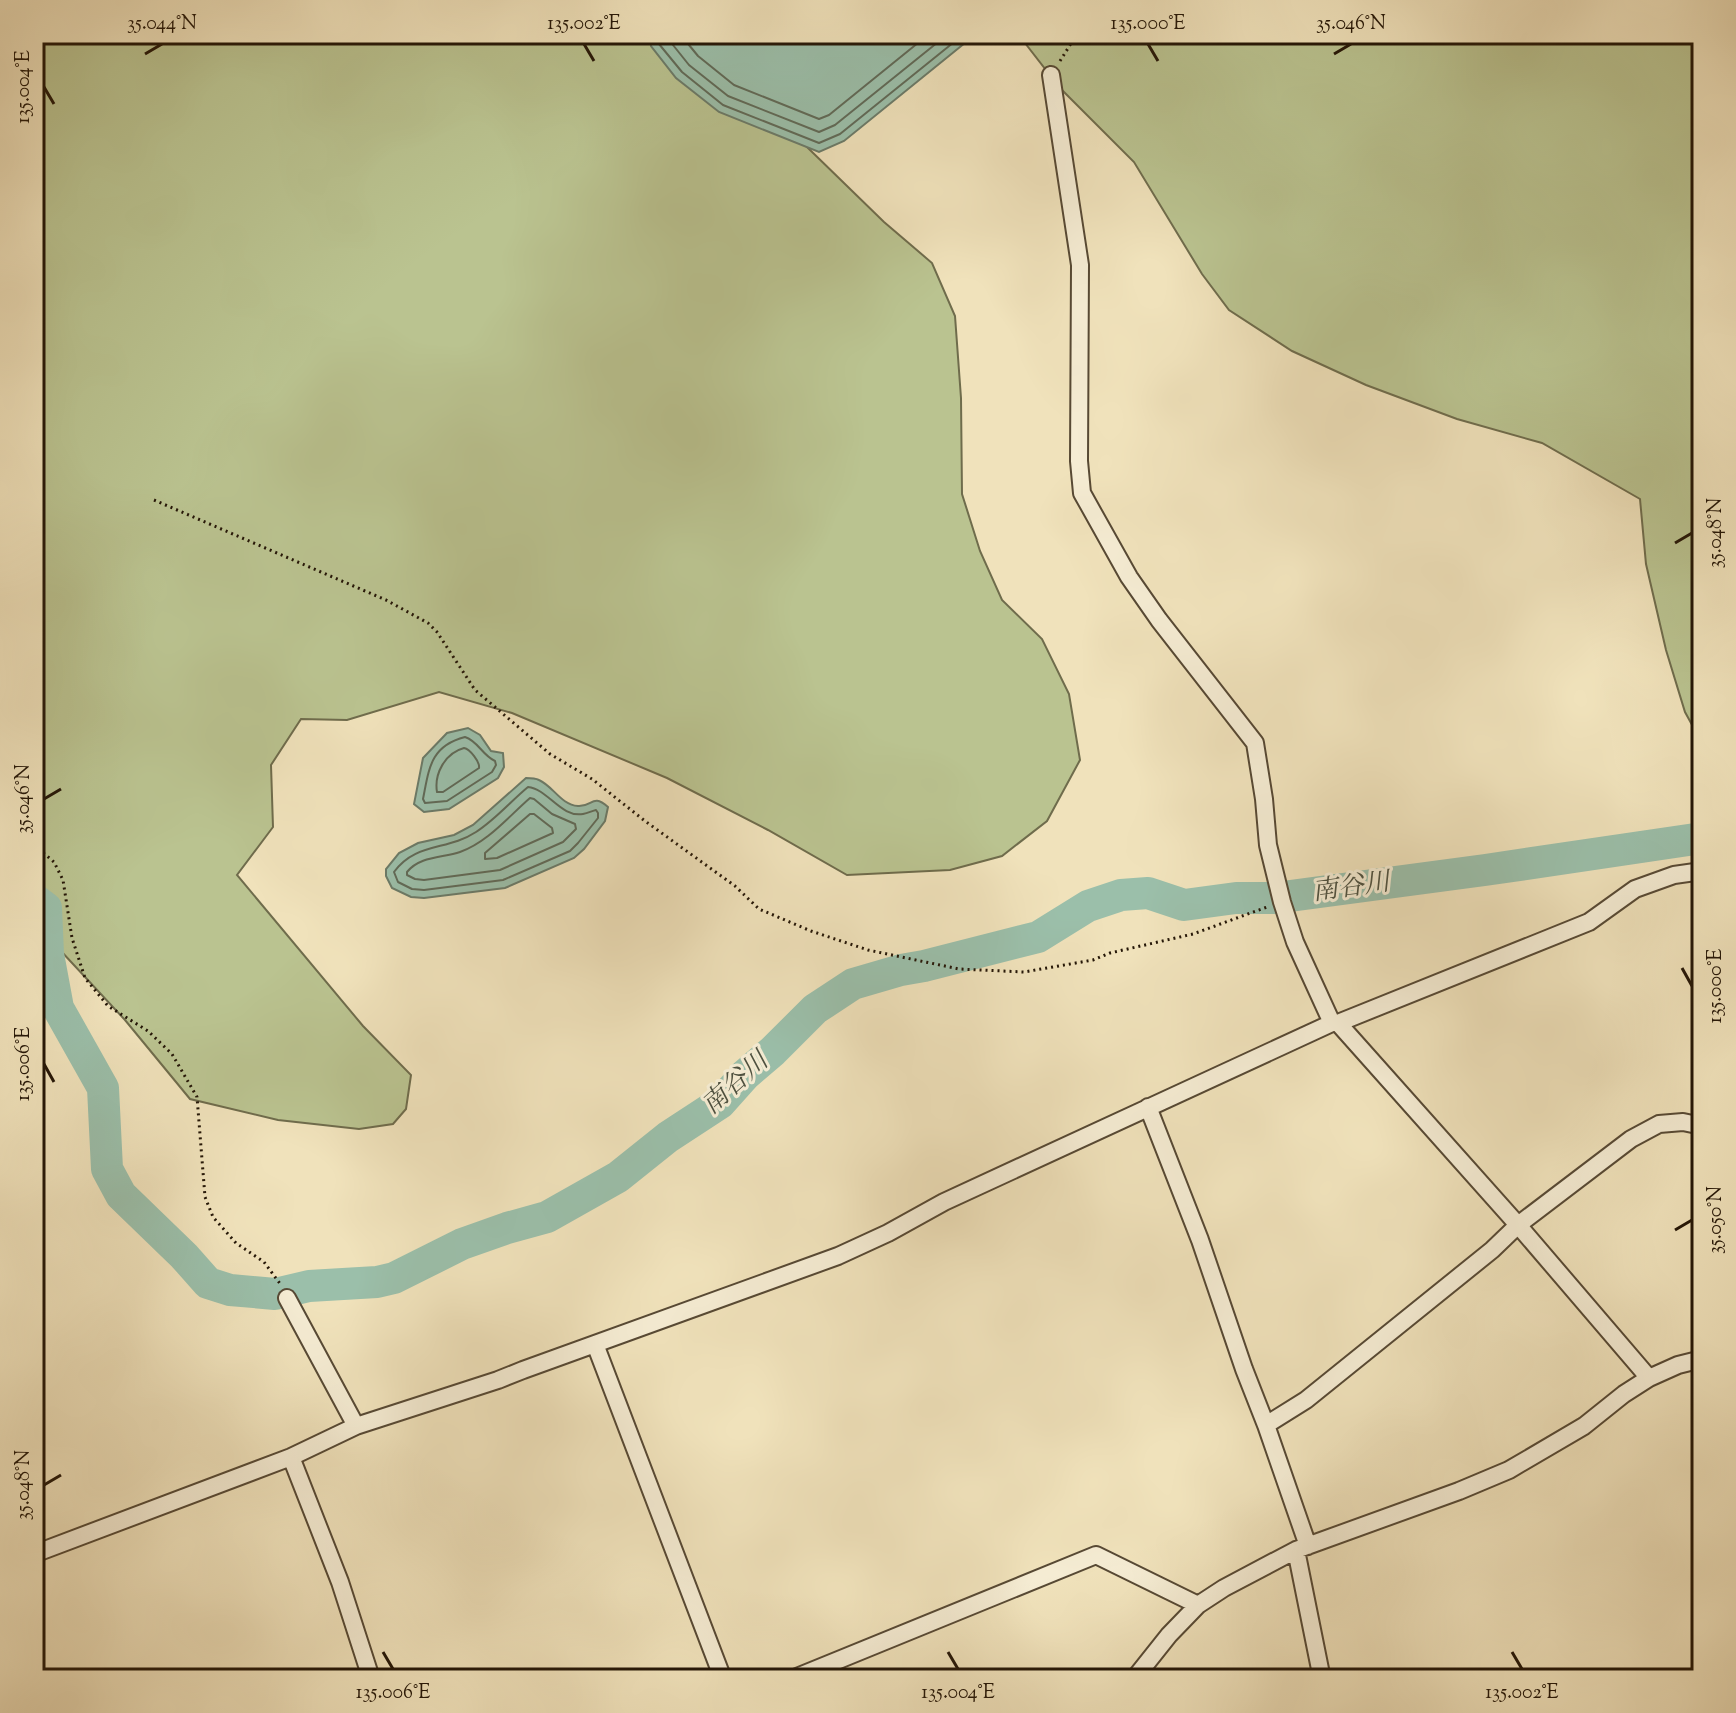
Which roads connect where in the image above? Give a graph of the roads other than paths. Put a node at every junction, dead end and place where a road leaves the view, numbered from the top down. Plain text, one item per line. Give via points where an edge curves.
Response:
1 (1051, 75) road end
2 (1702, 871) edge
3 (1148, 1107) junction
4 (1702, 1126) edge
5 (1518, 1225) junction
6 (287, 1298) dead end
7 (595, 1344) junction
8 (1702, 1359) edge
9 (1649, 1378) junction
10 (1266, 1425) junction
11 (356, 1426) junction
12 (291, 1457) junction
13 (1302, 1548) junction
14 (34, 1554) edge
15 (1198, 1605) junction
16 (368, 1679) edge
17 (723, 1679) edge
18 (792, 1679) edge
19 (1134, 1679) edge
20 (1322, 1679) edge

1 - 3 street via 1080,265 1082,493 1129,577 1255,743 1268,845 1282,902 1332,1023
2 - 5 street via 1635,889 1589,922 1338,1023
3 - 7 street via 838,1256
3 - 10 street
4 - 5 street via 1659,1124 1631,1139
5 - 9 street
5 - 10 street via 1306,1400
6 - 11 street
7 - 11 street
7 - 17 street
8 - 9 street
9 - 13 street via 1584,1426 1509,1470
10 - 13 street
11 - 12 street
12 - 14 street
12 - 16 street via 340,1582
13 - 15 street
13 - 20 street
15 - 18 street via 1096,1555
15 - 19 street

